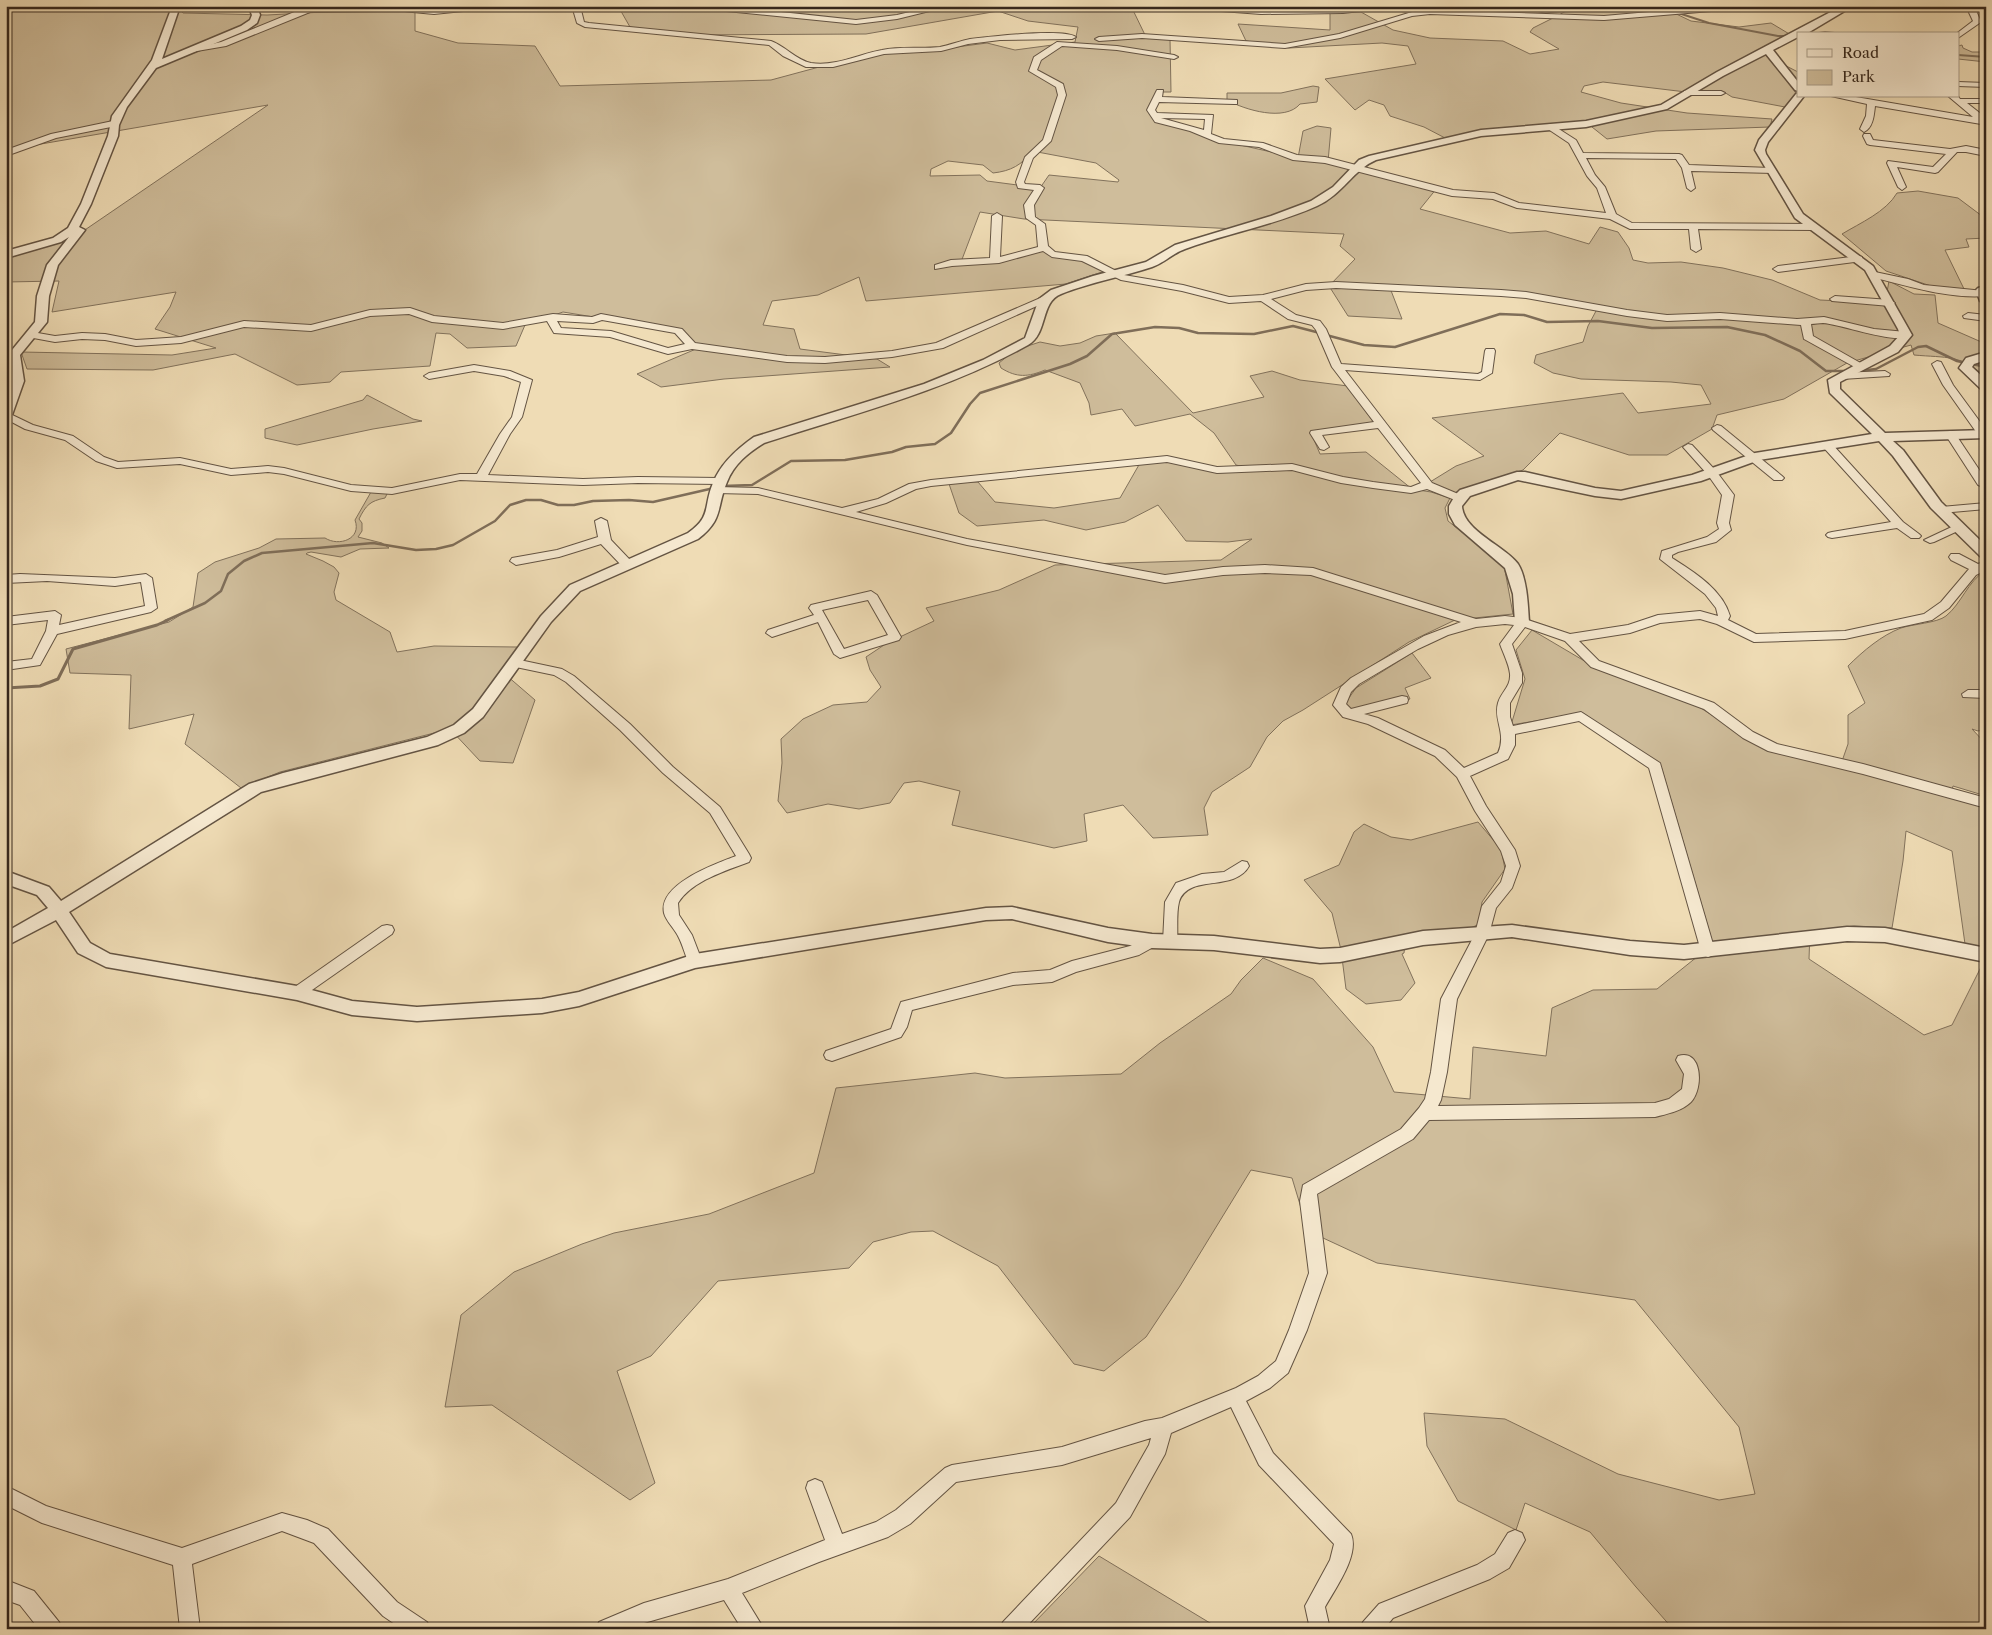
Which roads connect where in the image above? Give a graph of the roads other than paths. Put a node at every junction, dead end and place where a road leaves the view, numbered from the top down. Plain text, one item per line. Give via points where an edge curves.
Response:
1 (171, 6) edge
2 (252, 6) edge
3 (492, 6) edge
4 (576, 6) edge
5 (696, 6) edge
6 (946, 6) edge
7 (1181, 6) edge
8 (1672, 6) edge
9 (1747, 6) edge
10 (1849, 6) edge
11 (1971, 7) edge
12 (312, 8) edge
13 (1683, 11) junction
14 (1430, 12) junction
15 (1801, 32) edge
16 (1796, 35) edge
17 (1960, 35) edge
18 (1062, 40) junction
19 (190, 50) junction
20 (1768, 50) junction
21 (1174, 57) dead end
22 (154, 66) junction
23 (1960, 84) edge
24 (1986, 85) edge
25 (1797, 87) edge
26 (1687, 93) junction
27 (1721, 93) dead end
28 (1797, 97) edge
29 (1845, 98) edge
30 (1955, 99) edge
31 (1986, 101) edge
32 (1234, 102) dead end
33 (1871, 103) junction
34 (1156, 115) junction
35 (1983, 121) edge
36 (113, 124) junction
37 (1551, 127) junction
38 (1207, 140) junction
39 (1952, 152) junction
40 (6, 153) edge
41 (1986, 153) edge
42 (1580, 156) junction
43 (1686, 168) junction
44 (1356, 169) junction
45 (1771, 171) junction
46 (1902, 187) dead end
47 (1691, 188) dead end
48 (997, 216) dead end
49 (1612, 216) junction
50 (1693, 226) junction
51 (1814, 227) junction
52 (72, 230) junction
53 (1045, 248) junction
54 (1696, 249) dead end
55 (6, 255) edge
56 (1859, 259) junction
57 (1000, 260) junction
58 (938, 267) dead end
59 (1778, 269) dead end
60 (1114, 273) junction
61 (1875, 275) junction
62 (1947, 291) junction
63 (1985, 295) edge
64 (1263, 298) junction
65 (1835, 299) dead end
66 (1044, 300) junction
67 (1890, 303) junction
68 (1953, 305) dead end
69 (1968, 316) dead end
70 (553, 317) junction
71 (1986, 318) edge
72 (1806, 322) junction
73 (1322, 332) joint
74 (32, 335) junction
75 (1906, 335) junction
76 (692, 346) junction
77 (1490, 351) dead end
78 (1986, 356) edge
79 (1937, 364) dead end
80 (1337, 367) junction
81 (1852, 371) junction
82 (1885, 374) dead end
83 (429, 376) dead end
84 (1986, 387) edge
85 (6, 415) edge
86 (1381, 424) junction
87 (1717, 428) dead end
88 (1950, 434) junction
89 (1984, 434) edge
90 (1881, 437) junction
91 (1828, 446) junction
92 (1324, 447) dead end
93 (1688, 447) dead end
94 (1755, 457) junction
95 (1712, 473) junction
96 (481, 478) junction
97 (1778, 478) dead end
98 (1428, 485) junction
99 (1986, 485) edge
100 (718, 486) junction
101 (1459, 498) junction
102 (1986, 506) edge
103 (1941, 510) junction
104 (842, 512) junction
105 (601, 521) dead end
106 (1899, 524) junction
107 (1958, 527) junction
108 (1832, 535) dead end
109 (1915, 536) dead end
110 (605, 539) junction
111 (1930, 540) dead end
112 (1986, 554) edge
113 (1955, 556) dead end
114 (516, 561) dead end
115 (627, 564) junction
116 (1982, 567) edge
117 (6, 579) edge
118 (821, 617) junction
119 (6, 621) edge
120 (1720, 621) junction
121 (1476, 622) junction
122 (1522, 622) junction
123 (52, 631) junction
124 (772, 633) dead end
125 (1569, 638) junction
126 (515, 663) junction
127 (6, 666) edge
128 (1968, 694) dead end
129 (1986, 694) edge
130 (1402, 700) dead end
131 (1348, 714) junction
132 (1508, 731) junction
133 (1462, 774) junction
134 (1986, 803) edge
135 (1242, 866) dead end
136 (6, 877) edge
137 (59, 910) junction
138 (387, 930) dead end
139 (1482, 934) junction
140 (6, 940) edge
141 (1152, 941) junction
142 (1170, 942) junction
143 (1708, 951) junction
144 (1986, 955) edge
145 (695, 961) junction
146 (297, 993) junction
147 (832, 1055) dead end
148 (1684, 1060) dead end
149 (1425, 1113) junction
150 (1235, 1397) junction
151 (1163, 1427) junction
152 (815, 1488) dead end
153 (6, 1494) edge
154 (1515, 1540) dead end
155 (837, 1546) junction
156 (182, 1558) junction
157 (728, 1589) junction
158 (6, 1590) edge
159 (52, 1629) edge
160 (190, 1629) edge
161 (420, 1629) edge
162 (606, 1629) edge
163 (754, 1629) edge
164 (1010, 1629) edge
165 (1320, 1629) edge
166 (1370, 1629) edge

1 - 22 street via 174,12
2 - 19 street via 256,15 254,21
3 - 12 street via 434,12
4 - 18 street via 581,23 588,25 770,43 809,65 833,65 884,52 941,49 1000,38
5 - 6 street via 856,22
7 - 14 street via 1260,12 1397,7
8 - 13 street
9 - 13 street
10 - 15 street
11 - 17 street via 1977,22
12 - 19 street via 222,44
13 - 14 street via 1604,18
14 - 18 street via 1411,14 1340,36 1285,46 1142,36
16 - 20 street
18 - 21 street
18 - 53 street via 1037,59 1033,71 1060,86 1062,95 1047,140 1029,157 1020,182 1021,186 1040,188 1028,205 1032,219 1040,224
19 - 22 street
20 - 25 street
20 - 26 street
22 - 36 street via 120,109
23 - 24 street
26 - 27 street
26 - 37 street via 1664,107 1633,115
28 - 45 street via 1760,146
29 - 33 street
30 - 31 street
30 - 35 street
32 - 34 street via 1158,96 1151,110
33 - 35 street
33 - 39 street via 1865,132 1868,141
34 - 38 street via 1158,120 1193,129
34 - 38 street via 1210,117
36 - 40 street via 54,136
36 - 52 street via 113,136
37 - 42 street via 1573,142
37 - 44 street via 1482,133 1397,151 1363,162
38 - 44 street via 1260,145 1296,158 1325,160
39 - 41 street via 1966,149
39 - 46 street via 1935,170 1891,163
42 - 43 street via 1679,156
42 - 49 street via 1601,187
43 - 45 street
43 - 47 street
44 - 49 street via 1452,194 1494,196 1518,205
44 - 60 street via 1337,189 1314,203 1179,248 1150,264
45 - 51 street via 1794,210
48 - 57 street via 995,258
49 - 50 street via 1630,226
50 - 51 street
50 - 54 street
51 - 56 street
52 - 55 street via 58,240
52 - 74 street via 80,230 53,265 43,296 42,322
53 - 57 street
53 - 60 street via 1052,254 1084,258
56 - 59 street
56 - 61 street
57 - 58 street via 951,263
60 - 64 street via 1229,300
60 - 66 street via 1065,288
61 - 62 street
61 - 67 street
62 - 63 street
62 - 68 street
64 - 72 street via 1306,287 1336,285 1526,295 1667,318 1720,316
64 - 73 street via 1292,317 1316,323
65 - 67 street
66 - 76 street via 939,346 892,354 825,360 787,359
66 - 100 street via 1034,332 1020,346 951,379 759,440 737,455
67 - 75 street
69 - 71 street
70 - 74 street via 503,326 432,319 410,311 370,313 311,328 244,324 181,340 136,343 105,337 55,339
70 - 76 street via 593,320 601,317 673,330 684,335
70 - 76 street via 558,331 611,334 668,351
72 - 75 street via 1824,320 1874,332
72 - 81 street via 1808,337
73 - 80 street
74 - 85 street via 14,355 18,381
75 - 81 street via 1894,349
77 - 80 street via 1487,373 1480,377 1416,370
78 - 84 street via 1967,364
79 - 89 street via 1948,385
80 - 86 street
81 - 82 street
81 - 90 street via 1834,380 1834,390
83 - 96 street via 474,368 527,380 517,416
85 - 96 street via 29,427 69,438 100,459 117,465 180,461 231,472 268,469 351,488 392,490 460,477
86 - 92 street via 1315,434
86 - 98 street
87 - 94 street
88 - 89 street
88 - 90 street
88 - 99 street via 1982,484
90 - 91 street
90 - 103 street via 1898,453
91 - 94 street
91 - 106 street
93 - 95 street
94 - 95 street
94 - 97 street
95 - 101 street via 1621,495 1595,492 1533,476 1517,476 1465,493
95 - 120 street via 1728,495 1723,523 1725,530 1711,541 1672,550 1666,553 1666,559 1700,582 1723,609 1724,616
96 - 100 street via 583,482 638,480
98 - 101 street
98 - 104 street via 1411,490 1341,480 1304,468 1217,470 1167,460 930,483 913,486 882,502
100 - 104 street via 758,491
100 - 115 street via 710,523 705,528
101 - 122 street via 1454,505 1460,522 1512,566 1520,594
102 - 103 street
103 - 107 street
104 - 121 street via 976,544 1165,579 1265,569 1313,572
105 - 110 street
106 - 108 street
106 - 109 street
107 - 111 street
107 - 112 street
110 - 114 street via 559,553
110 - 115 street
113 - 116 street
115 - 126 street via 575,588 546,619
116 - 120 street via 1972,572 1945,606 1928,617 1888,627 1832,637 1754,638
117 - 123 street via 118,582 146,578 151,608
118 - 118 street via 840,654 895,637 871,595 815,608
118 - 124 street
119 - 123 street via 55,615
120 - 125 street via 1700,616 1658,619 1630,629
121 - 122 street
121 - 131 street via 1430,638 1355,681 1339,705
122 - 125 street
122 - 132 street via 1506,644 1516,673 1516,683 1504,703
123 - 127 street via 36,662
125 - 134 street via 1596,664 1698,701 1773,748
126 - 137 street via 478,713 449,735 255,788
126 - 145 street via 558,672 570,679 715,810 740,850 744,858 711,872 674,895 670,913 684,934
128 - 129 street
130 - 131 street
131 - 133 street via 1440,753
132 - 133 street via 1508,745 1502,756
132 - 143 street via 1581,716 1655,766
133 - 139 street via 1508,850 1513,866 1507,884 1489,906
135 - 142 street via 1227,877 1202,879 1181,887 1172,902
136 - 137 street via 43,891
137 - 140 street
137 - 146 street via 84,948 106,960
138 - 146 street
139 - 142 street via 1423,938 1320,956 1214,943
139 - 143 street via 1512,931 1630,948
139 - 149 street via 1449,998 1439,1072
141 - 142 street
141 - 145 street via 1012,914 986,914
141 - 147 street via 1134,951 1072,967 1052,976 1013,979 906,1006 901,1028 896,1033
143 - 144 street via 1858,934 1907,939
145 - 146 street via 579,999 542,1006 417,1014 352,1008
148 - 149 street via 1692,1077 1689,1093 1676,1104 1655,1110
149 - 150 street via 1407,1134 1309,1190 1318,1273 1282,1367 1264,1382
150 - 151 street
150 - 165 street via 1266,1459 1344,1541 1339,1563 1315,1606
151 - 155 street via 1062,1456 952,1474 903,1518
151 - 164 street via 1158,1448 1123,1510
152 - 155 street
153 - 156 street via 42,1514
154 - 166 street via 1502,1561 1483,1572 1386,1610
155 - 157 street
156 - 160 street
156 - 161 street via 282,1522 307,1529 321,1536 390,1609
157 - 162 street via 644,1613
157 - 163 street
158 - 159 street via 27,1598

